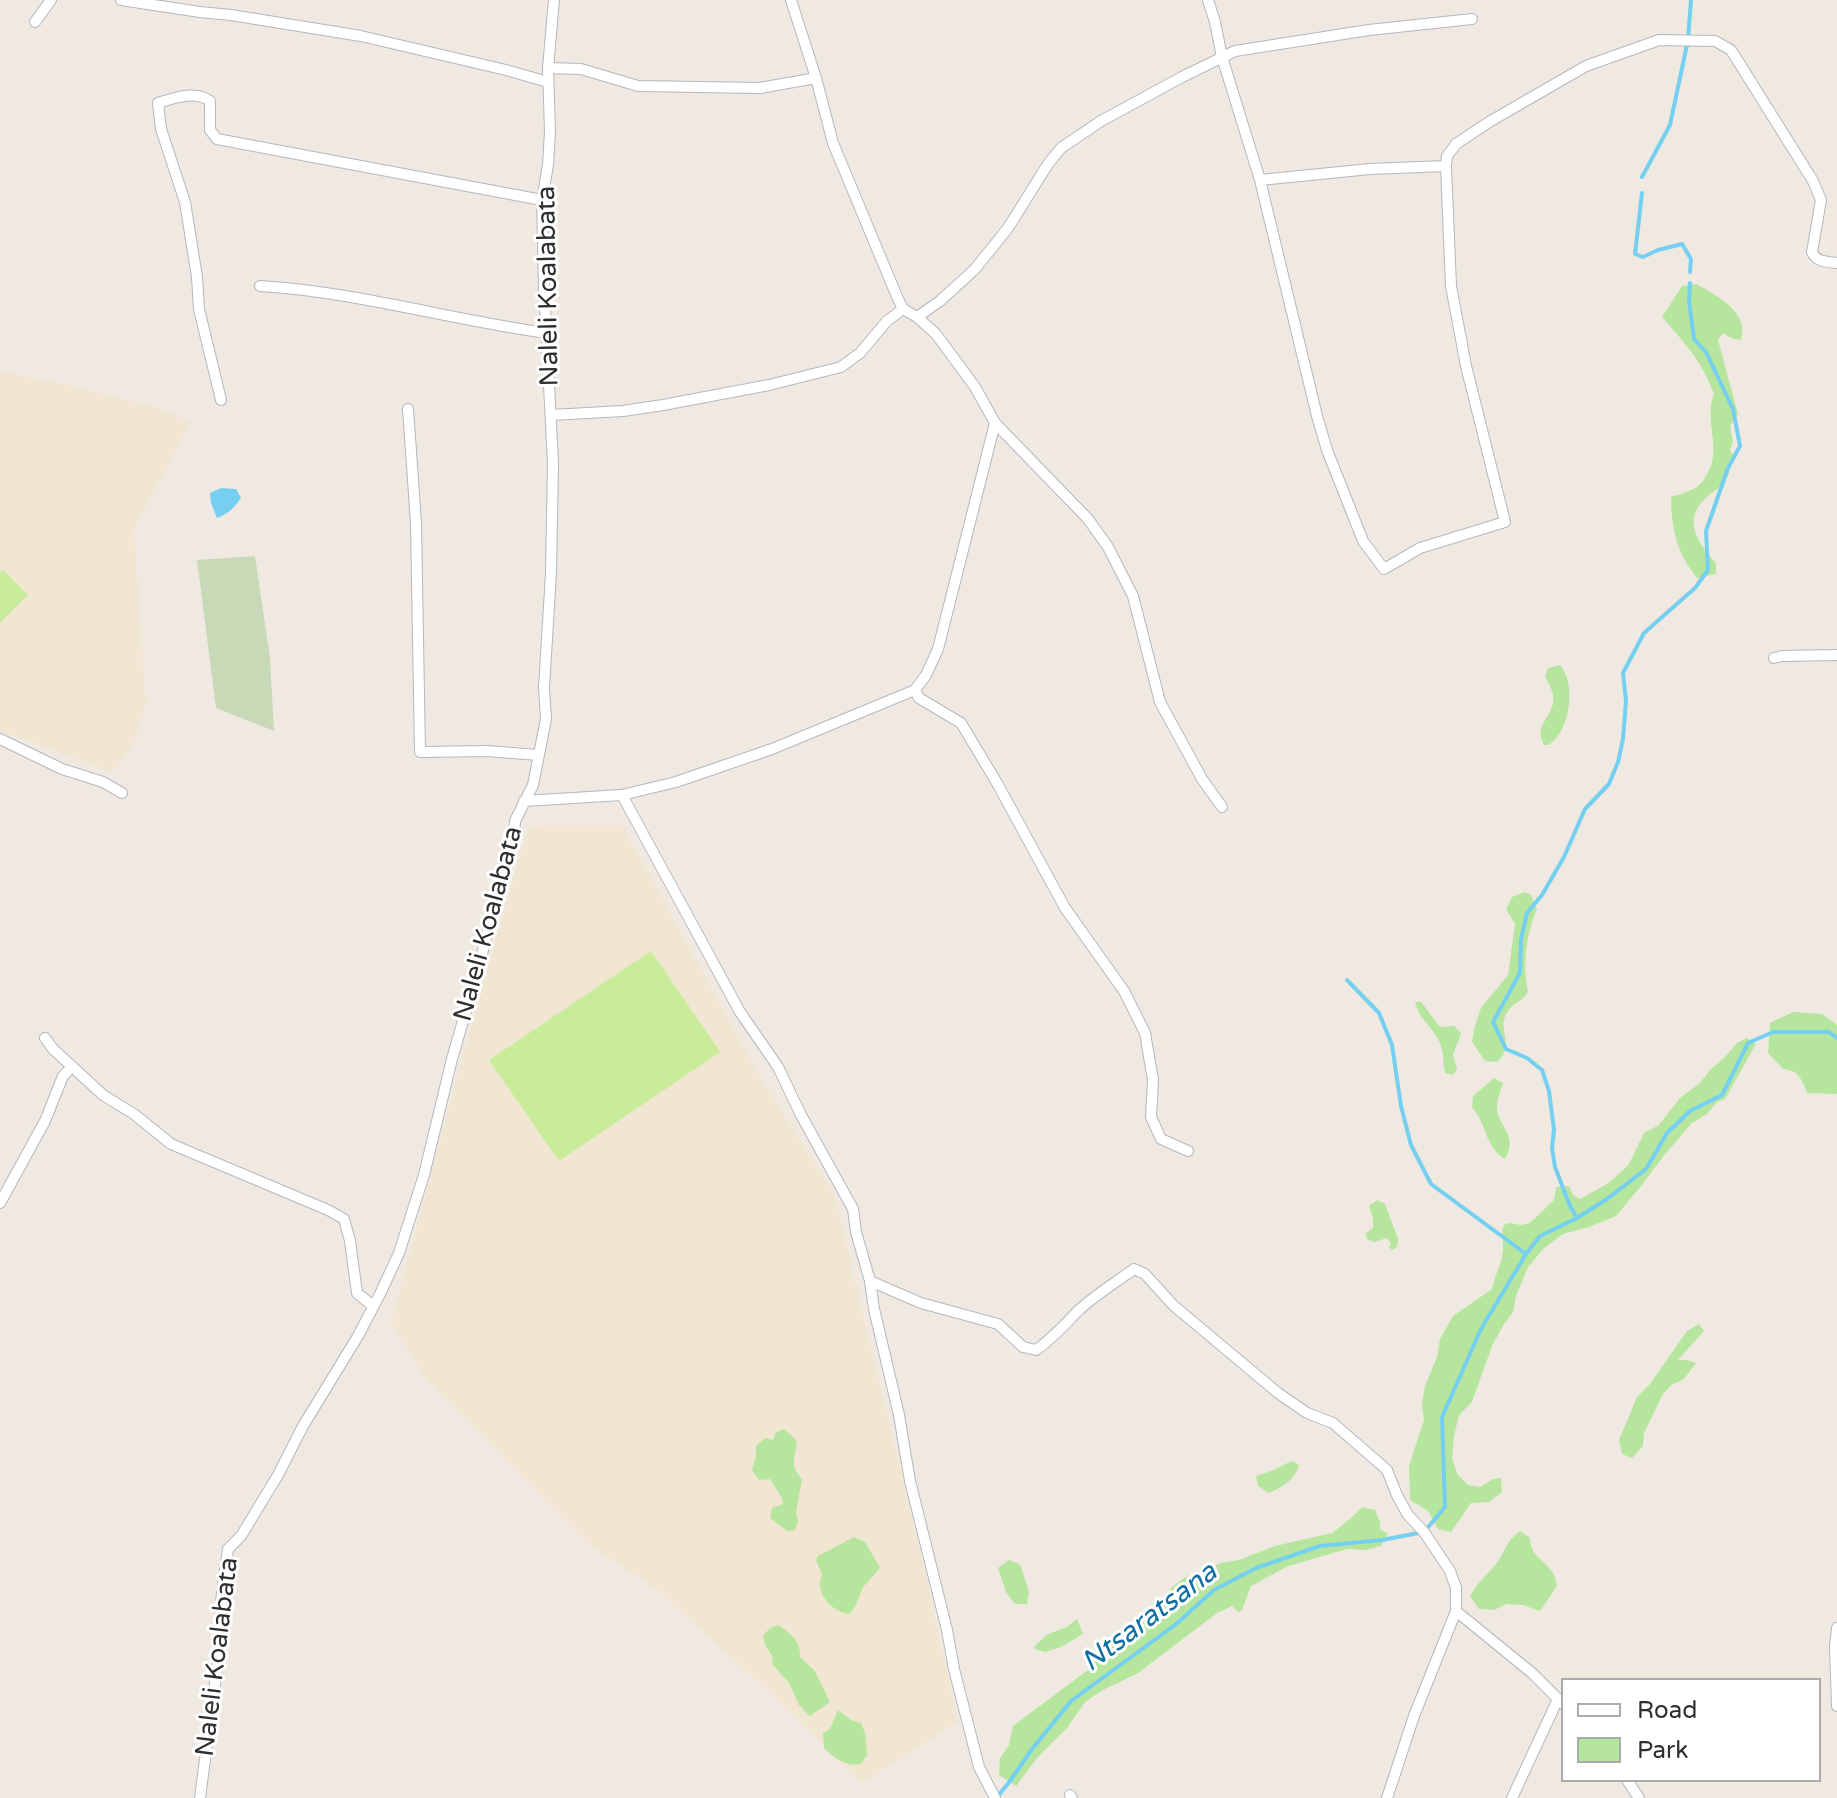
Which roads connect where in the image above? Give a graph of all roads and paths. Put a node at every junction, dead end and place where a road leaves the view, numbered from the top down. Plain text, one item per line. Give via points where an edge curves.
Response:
1 (51, 0) edge
2 (121, 0) edge
3 (554, 0) edge
4 (791, 0) edge
5 (1208, 0) edge
6 (1472, 19) dead end
7 (35, 22) dead end
8 (1222, 57) junction
9 (548, 68) junction
10 (816, 78) junction
11 (548, 82) junction
12 (1446, 166) junction
13 (1260, 180) junction
14 (542, 200) junction
15 (1837, 263) edge
16 (260, 286) dead end
17 (903, 309) junction
18 (917, 317) junction
19 (547, 333) junction
20 (221, 400) dead end
21 (408, 409) dead end
22 (551, 415) junction
23 (995, 423) junction
24 (1837, 655) edge
25 (1774, 658) dead end
26 (915, 690) junction
27 (0, 739) edge
28 (538, 755) junction
29 (122, 793) dead end
30 (622, 795) junction
31 (524, 801) junction
32 (1222, 807) dead end
33 (45, 1038) dead end
34 (72, 1067) junction
35 (1188, 1151) dead end
36 (0, 1203) edge
37 (870, 1281) junction
38 (373, 1306) junction
39 (1456, 1611) junction
40 (1837, 1628) edge
41 (1560, 1702) edge
42 (1837, 1706) edge
43 (200, 1798) edge
44 (995, 1798) edge
45 (1387, 1798) edge
46 (1512, 1798) edge

1 - 7 street
2 - 11 street via 361,36
3 - 9 street, Naleli Koalabata
4 - 10 street
5 - 8 street
6 - 8 street via 1315,38
8 - 13 street
8 - 18 street via 1061,148 991,250 955,289
9 - 10 street via 581,69 638,86 760,88
9 - 11 street, Naleli Koalabata
10 - 17 street via 833,143
11 - 14 street, Naleli Koalabata via 550,132
12 - 13 street
12 - 13 street via 1451,286 1505,522 1420,548 1384,569 1363,541 1327,450
12 - 15 street via 1456,144 1586,66 1659,40 1715,41 1731,50 1813,181 1821,200 1812,252 1821,261
14 - 19 street, Naleli Koalabata
14 - 20 street via 217,139 210,130 210,101 204,96 158,103 185,202 199,309
16 - 19 street
17 - 18 street
17 - 22 street via 841,367 663,405
18 - 23 street via 948,350
19 - 22 street, Naleli Koalabata
21 - 28 street via 416,523 420,752
22 - 28 street, Naleli Koalabata via 546,719
23 - 26 street via 938,649
23 - 32 street via 1088,519 1108,547 1133,596 1160,702
24 - 25 street
26 - 30 street via 772,749
26 - 35 street via 919,698 961,723 1065,908 1124,991 1145,1033 1153,1080 1151,1117 1161,1139
27 - 29 street
28 - 31 street, Naleli Koalabata
30 - 31 street
30 - 37 street via 853,1209
31 - 38 street, Naleli Koalabata via 418,1196
33 - 34 street
34 - 36 street
34 - 38 street via 171,1144 344,1219 357,1293
37 - 39 street via 921,1303 998,1324 1023,1347 1036,1350 1134,1269 1145,1274 1173,1305 1278,1393 1333,1423 1387,1470 1408,1515 1450,1571
37 - 44 street via 954,1669 979,1767
38 - 43 street, Naleli Koalabata via 262,1502 228,1549
39 - 41 street
39 - 45 street
40 - 42 street
41 - 46 street

